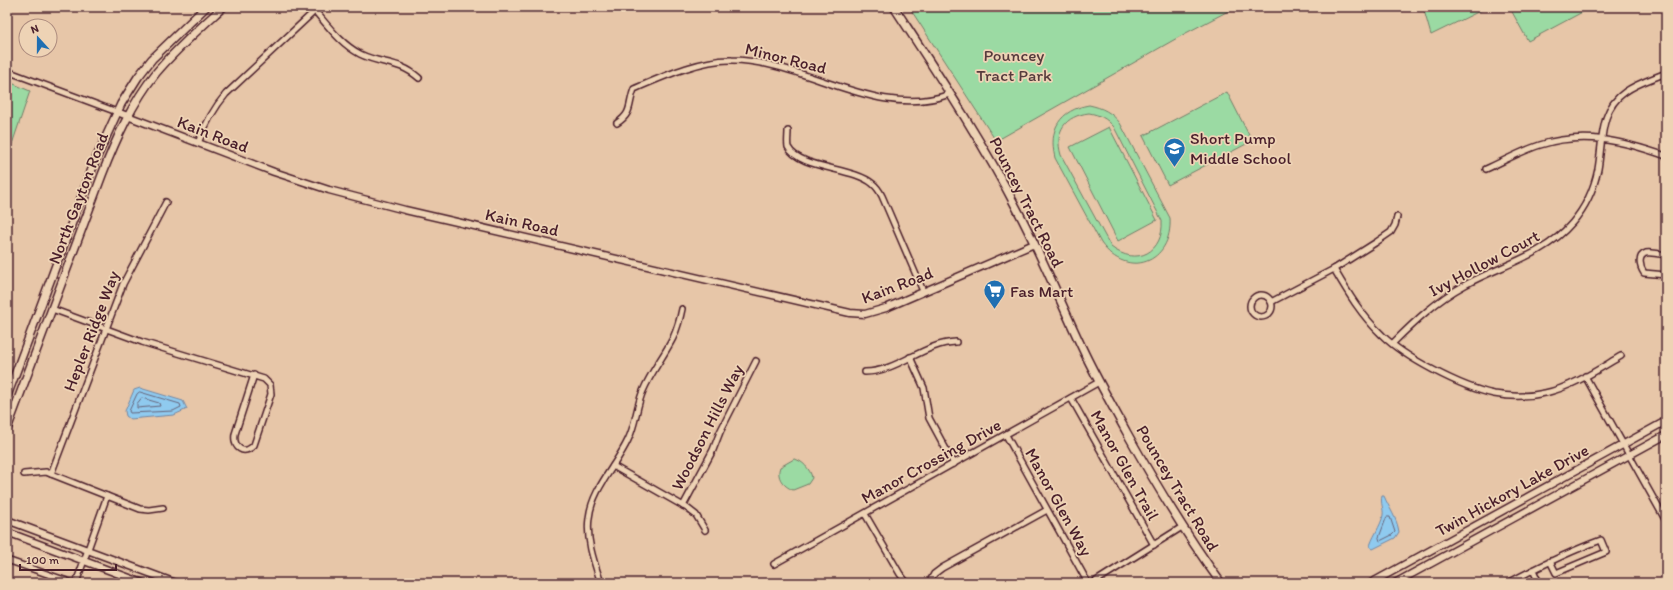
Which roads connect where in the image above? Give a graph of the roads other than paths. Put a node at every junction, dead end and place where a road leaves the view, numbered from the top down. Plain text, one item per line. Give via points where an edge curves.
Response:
1 (206, 7) edge
2 (223, 7) edge
3 (319, 7) edge
4 (894, 7) edge
5 (315, 11) junction
6 (7, 70) edge
7 (1666, 73) edge
8 (419, 78) dead end
9 (950, 94) junction
10 (117, 112) junction
11 (128, 117) junction
12 (617, 123) dead end
13 (788, 131) dead end
14 (1603, 139) junction
15 (198, 143) junction
16 (1666, 156) edge
17 (1486, 169) dead end
18 (166, 202) dead end
19 (1397, 217) dead end
20 (1034, 244) junction
21 (1666, 255) edge
22 (1334, 269) junction
23 (1666, 275) edge
24 (923, 291) junction
25 (1271, 302) junction
26 (52, 309) junction
27 (682, 310) dead end
28 (107, 329) junction
29 (956, 342) dead end
30 (1392, 344) junction
31 (1621, 356) dead end
32 (910, 357) junction
33 (756, 361) dead end
34 (865, 372) dead end
35 (254, 375) junction
36 (1585, 376) junction
37 (1100, 382) junction
38 (7, 396) edge
39 (1071, 398) junction
40 (1666, 421) edge
41 (7, 429) edge
42 (1006, 435) junction
43 (1666, 435) edge
44 (1623, 445) junction
45 (1629, 456) junction
46 (954, 464) junction
47 (613, 466) junction
48 (24, 474) dead end
49 (51, 474) junction
50 (107, 496) junction
51 (683, 506) junction
52 (163, 508) dead end
53 (1047, 510) junction
54 (865, 514) junction
55 (7, 520) edge
56 (1666, 521) edge
57 (1182, 527) junction
58 (705, 530) dead end
59 (7, 532) edge
60 (1154, 545) junction
61 (88, 550) junction
62 (7, 560) edge
63 (84, 561) junction
64 (1550, 561) junction
65 (774, 564) dead end
66 (1533, 570) junction
67 (75, 583) edge
68 (143, 583) edge
69 (176, 583) edge
70 (601, 583) edge
71 (907, 583) edge
72 (929, 583) edge
73 (1088, 583) edge
74 (1093, 583) edge
75 (1221, 583) edge
76 (1371, 583) edge
77 (1396, 583) edge
78 (1508, 583) edge
79 (1539, 583) edge

1 - 10 main road, North Gayton Road via 152,59
2 - 11 main road, North Gayton Road via 168,60 148,84
3 - 5 street
4 - 9 main road, Pouncey Tract Road
5 - 8 street via 349,48 374,59 403,66
5 - 15 street via 226,94 215,107
6 - 10 street, Kain Road
7 - 14 street, Ivy Hollow Court via 1636,85 1618,97 1605,117
9 - 12 street, Minor Road via 910,101 881,98 754,61 724,60 677,72 634,89 627,114
9 - 20 main road, Pouncey Tract Road via 995,167
10 - 11 street, Kain Road
10 - 38 main road, North Gayton Road via 95,160
11 - 15 street, Kain Road
11 - 26 main road, North Gayton Road via 111,150
13 - 24 street via 788,146 804,161 861,177 874,184 882,196
14 - 16 street via 1624,142
14 - 17 street via 1554,141
14 - 30 street, Ivy Hollow Court via 1591,192 1580,212 1563,232 1534,254 1450,293 1424,313
15 - 24 street, Kain Road via 352,197 844,312 873,312
18 - 28 street, Hepler Ridge Way via 124,284
19 - 22 street via 1390,232
20 - 24 street, Kain Road
20 - 37 main road, Pouncey Tract Road via 1060,303
21 - 23 street via 1647,253 1640,260 1640,267 1644,273
22 - 25 street
22 - 30 street via 1360,310
25 - 25 street via 1272,309 1268,315 1260,317 1252,311 1250,305 1256,297 1266,297
26 - 28 street
26 - 41 main road, North Gayton Road
27 - 47 street via 673,338 643,391 628,440
28 - 35 street
28 - 49 street, Hepler Ridge Way
29 - 32 street via 943,343
30 - 36 street via 1421,363 1475,388 1493,393 1521,396 1545,394 1570,385
31 - 36 street
32 - 34 street via 878,371
32 - 46 street via 924,388 929,418
33 - 51 street, Woodson Hills Way
35 - 35 street via 267,381 271,394 254,444 251,448 242,450 235,444 235,434
36 - 44 street
37 - 39 street, Manor Crossing Drive
37 - 57 main road, Pouncey Tract Road
39 - 42 street, Manor Crossing Drive
39 - 60 street, Manor Glen Trail
40 - 44 street, Twin Hickory Lake Drive
42 - 46 street, Manor Crossing Drive
42 - 53 street, Manor Glen Way
43 - 45 street, Twin Hickory Lake Drive
44 - 45 street
44 - 76 street, Twin Hickory Lake Drive
45 - 56 street
45 - 77 street, Twin Hickory Lake Drive
46 - 54 street, Manor Crossing Drive
47 - 51 street
47 - 70 street via 597,492 589,517 590,543
48 - 49 street
49 - 50 street
50 - 52 street via 145,510
50 - 61 street
51 - 58 street via 696,515
53 - 72 street via 942,568 934,574
53 - 73 street, Manor Glen Way
54 - 65 street, Manor Crossing Drive
54 - 71 street
55 - 61 street
57 - 60 street
57 - 75 main road, Pouncey Tract Road
59 - 63 street
60 - 74 street
61 - 63 street
61 - 69 street
62 - 67 street
63 - 67 street
63 - 68 street
64 - 64 street via 1600,540 1606,552 1556,573
64 - 66 street
66 - 78 street
66 - 79 street

